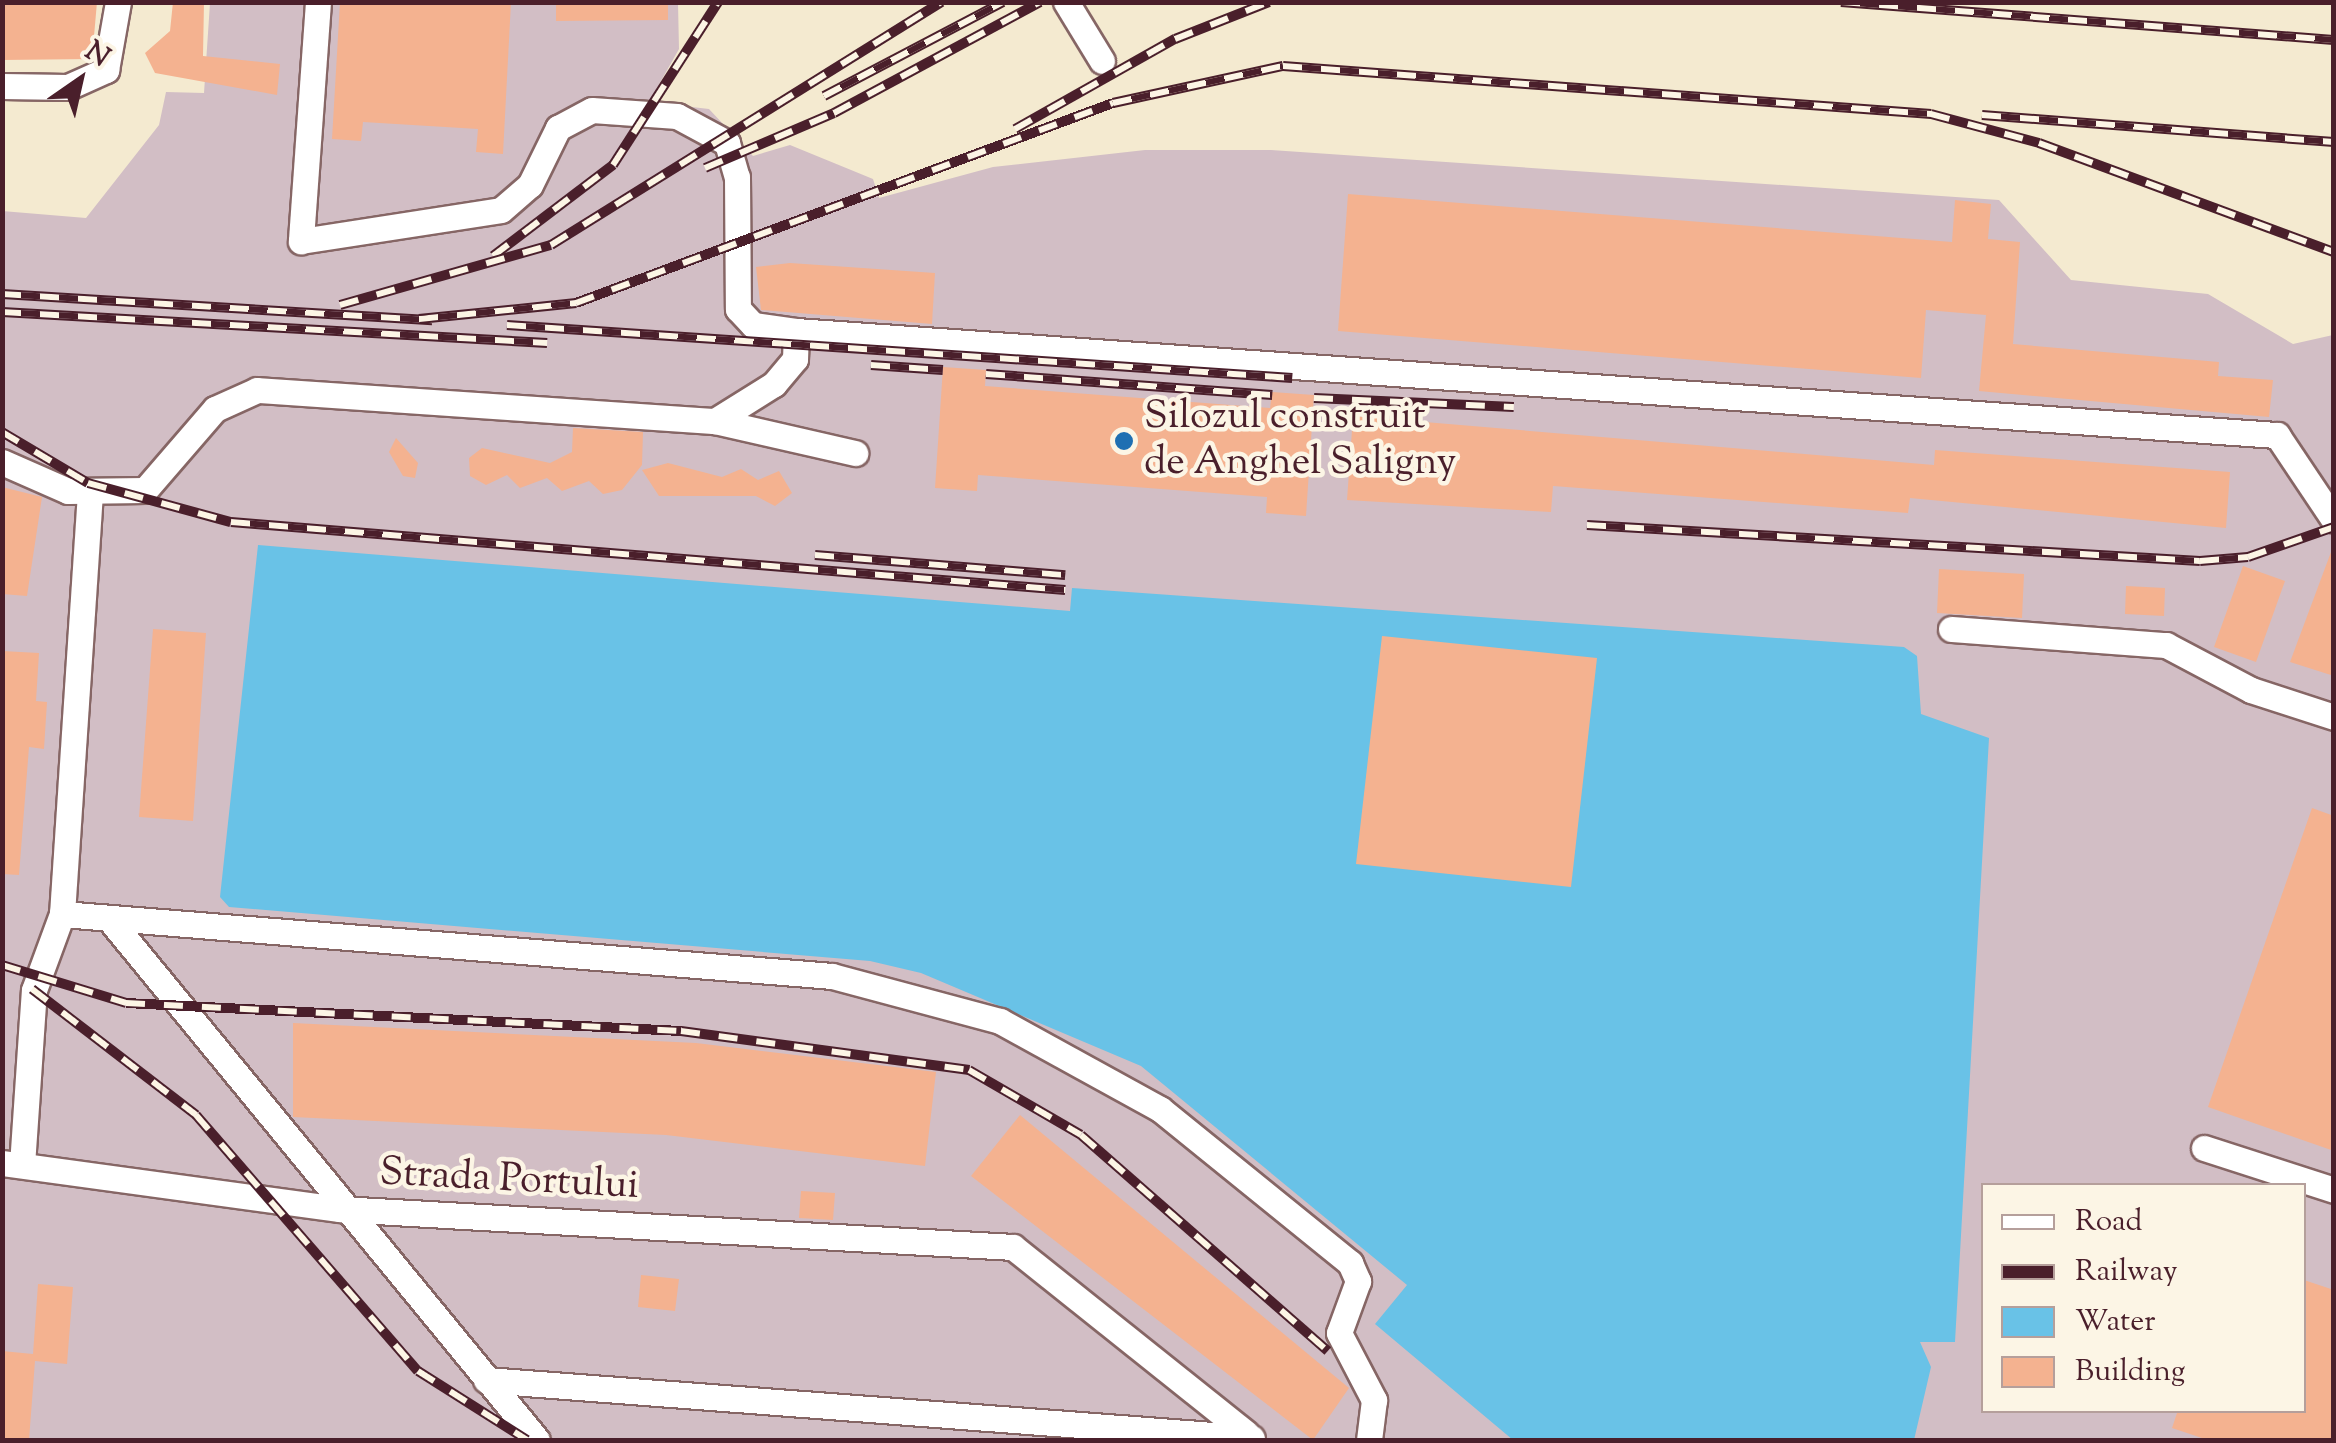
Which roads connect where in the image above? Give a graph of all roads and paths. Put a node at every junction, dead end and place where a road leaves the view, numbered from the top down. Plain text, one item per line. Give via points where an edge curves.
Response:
1 (118, 2) edge
2 (318, 2) edge
3 (1066, 2) edge
4 (1102, 60) dead end
5 (2, 86) edge
6 (796, 331) junction
7 (715, 420) junction
8 (855, 454) dead end
9 (2, 462) edge
10 (90, 494) junction
11 (2334, 520) edge
12 (1951, 629) dead end
13 (2334, 717) edge
14 (62, 914) junction
15 (112, 921) junction
16 (2204, 1148) dead end
17 (12, 1164) edge
18 (2334, 1190) edge
19 (340, 1209) junction
20 (486, 1380) junction
21 (1251, 1437) edge
22 (537, 1440) edge
23 (1368, 1440) edge

1 - 5 lane via 106,70 68,88
2 - 6 lane via 300,241 501,210 523,196 568,120 592,110 659,112 726,143 737,177 738,308 753,324
3 - 4 lane
6 - 7 lane via 792,368
6 - 11 lane via 2277,435
7 - 8 lane
7 - 10 lane via 257,390 215,409 145,490
9 - 10 lane
10 - 14 lane
12 - 13 lane via 2166,644 2251,690
14 - 15 lane
14 - 17 lane via 34,990
15 - 19 lane
15 - 23 lane via 832,976 1000,1022 1160,1109 1350,1263 1358,1280 1339,1333 1374,1400
16 - 18 lane
17 - 19 lane, Strada Portului
19 - 20 lane
19 - 21 lane, Strada Portului via 1014,1247
20 - 21 lane
20 - 22 lane

